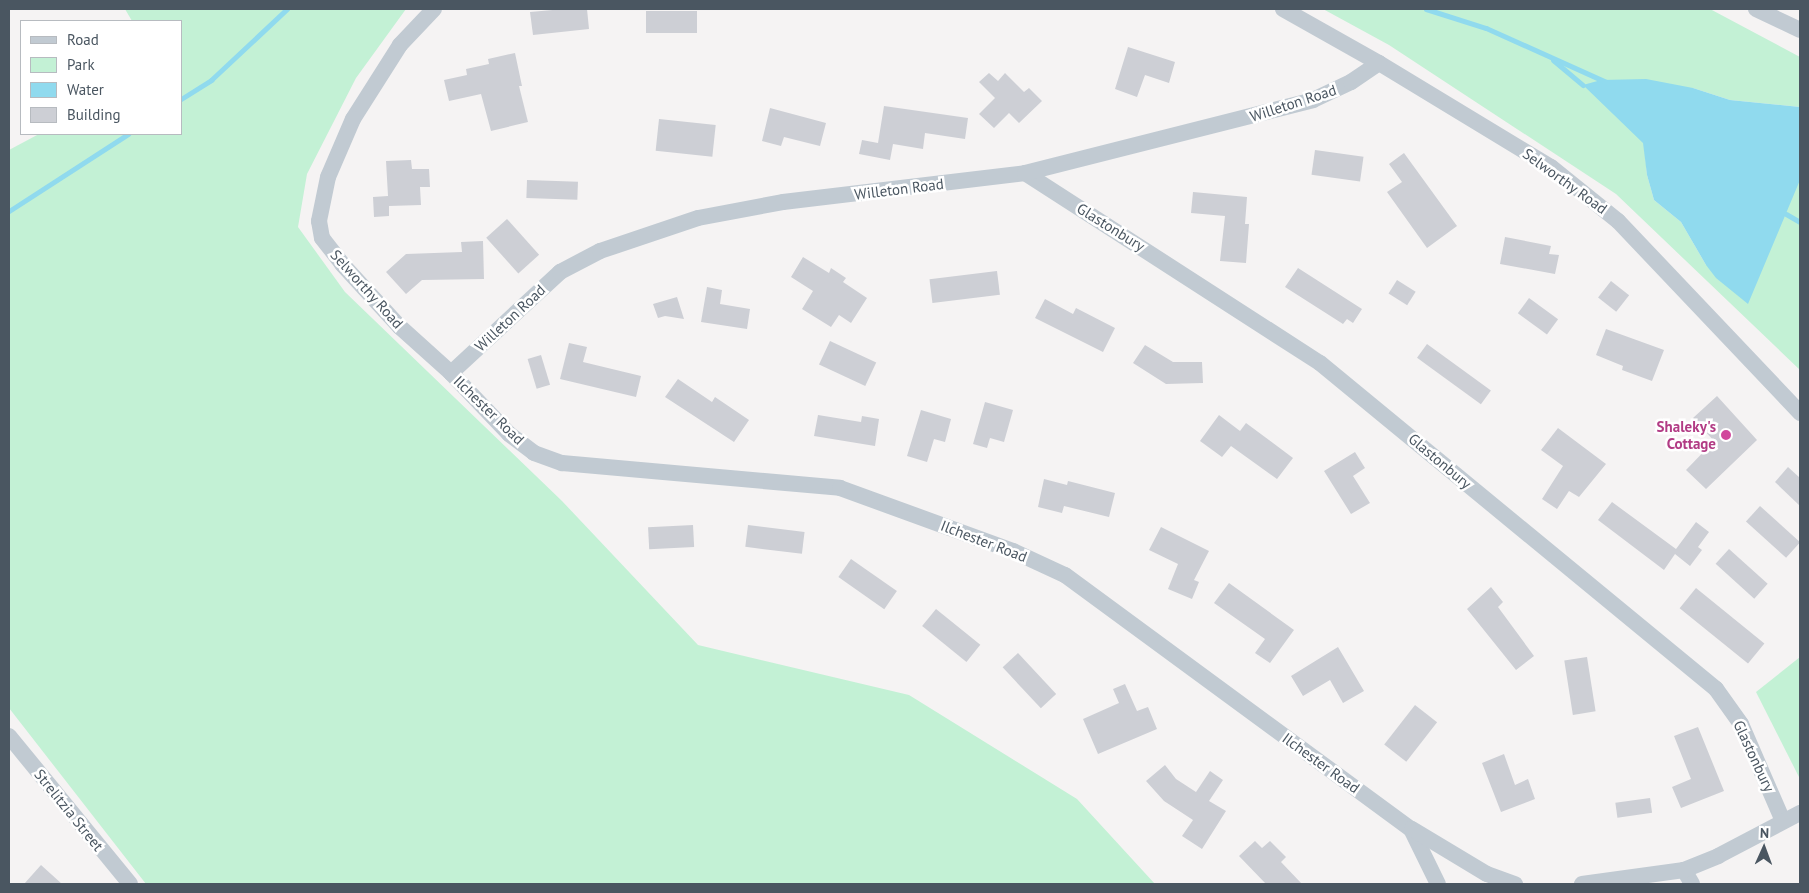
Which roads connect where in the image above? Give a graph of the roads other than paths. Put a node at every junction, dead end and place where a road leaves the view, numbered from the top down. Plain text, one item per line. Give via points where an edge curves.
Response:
1 (434, 9) edge
2 (1283, 9) edge
3 (1756, 9) edge
4 (1800, 30) edge
5 (1379, 63) junction
6 (1025, 173) junction
7 (451, 373) junction
8 (1800, 412) edge
9 (9, 736) edge
10 (1800, 813) edge
11 (1783, 821) junction
12 (1411, 829) junction
13 (1684, 870) junction
14 (130, 884) edge
15 (1438, 884) edge
16 (1515, 884) edge
17 (1582, 884) edge
18 (1692, 884) edge

1 - 7 street, Selworthy Road via 400,45 353,119 328,177 320,221 322,238 342,264 400,327
2 - 5 street, Selworthy Road
3 - 4 street
5 - 6 street, Willeton Road via 1333,92 1312,100
5 - 8 street, Selworthy Road via 1551,167 1611,215
6 - 7 street, Willeton Road via 783,202 698,218 600,251 560,272
6 - 11 street, Glastonbury via 1320,363 1716,689 1741,724
7 - 12 street, Ilchester Road via 509,434 534,453 562,463 840,488 1013,551 1056,571
9 - 14 street, Strelitzia Street
10 - 11 street
11 - 13 street via 1718,856
12 - 15 street, Ilchester Road
12 - 16 street via 1487,874
13 - 17 street
13 - 18 street

